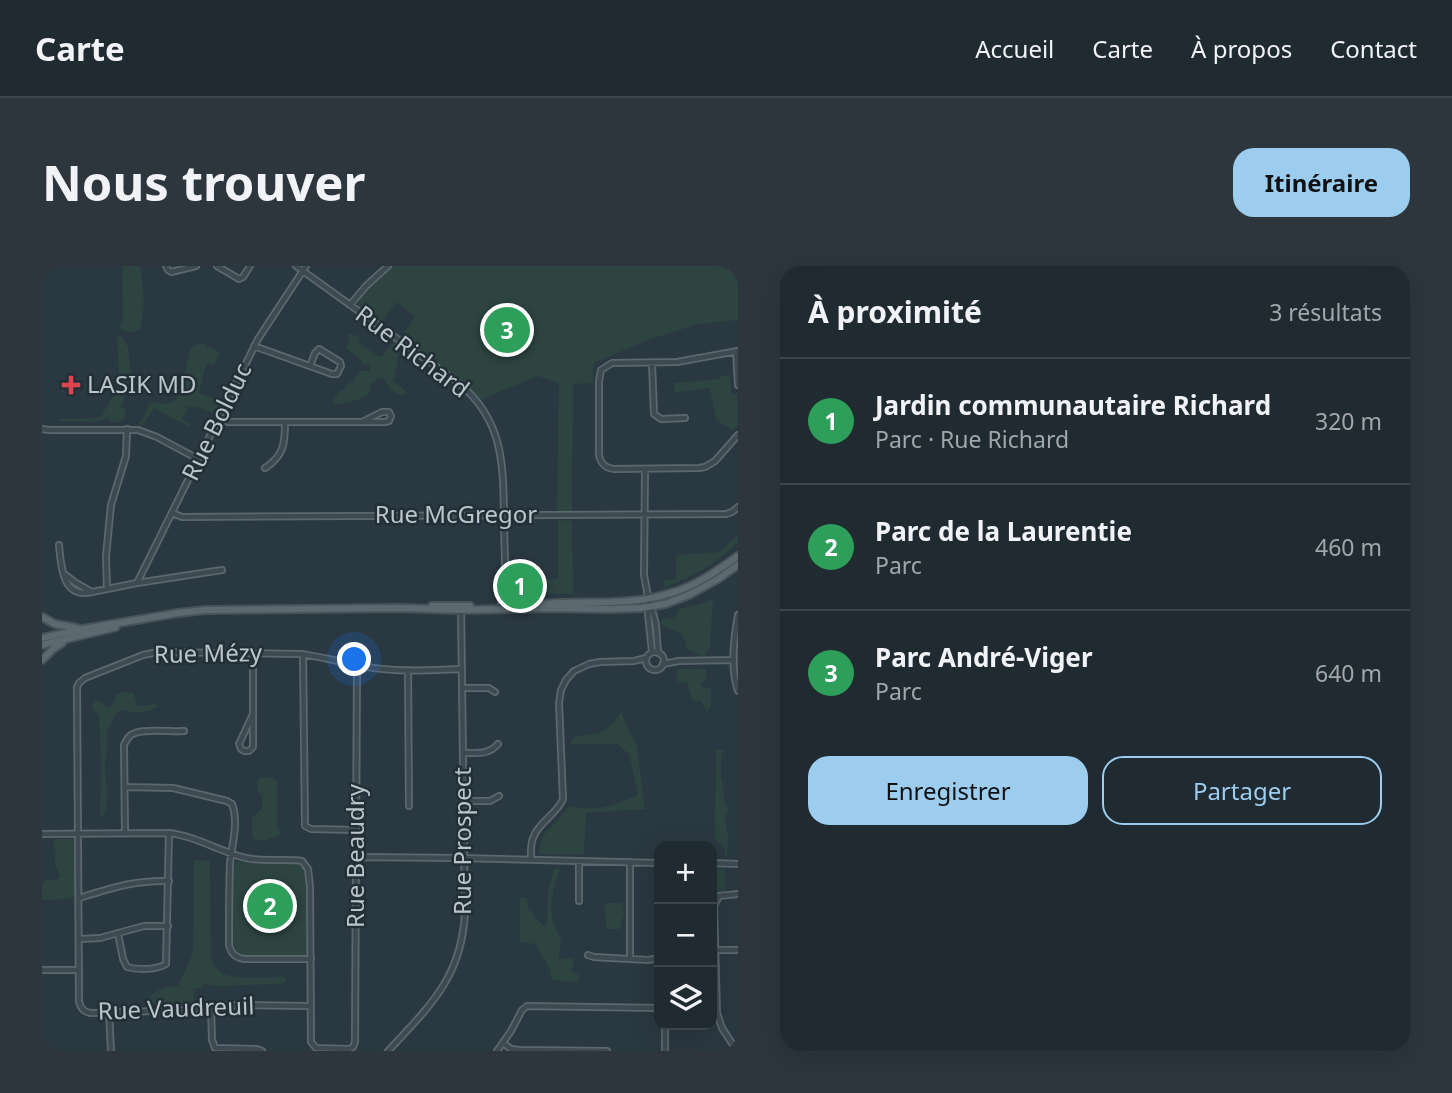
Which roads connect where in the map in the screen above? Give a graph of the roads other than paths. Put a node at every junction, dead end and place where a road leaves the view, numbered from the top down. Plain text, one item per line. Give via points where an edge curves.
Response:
1 (166, 266) edge
2 (196, 266) edge
3 (216, 266) edge
4 (250, 266) edge
5 (296, 266) edge
6 (388, 266) edge
7 (304, 268) edge
8 (351, 305) junction
9 (254, 346) junction
10 (737, 351) edge
11 (652, 363) junction
12 (310, 366) junction
13 (738, 385) edge
14 (218, 418) junction
15 (685, 418) dead end
16 (364, 421) junction
17 (285, 422) junction
18 (127, 429) junction
19 (42, 431) edge
20 (738, 435) edge
21 (198, 459) junction
22 (265, 468) dead end
23 (645, 469) junction
24 (738, 507) edge
25 (172, 513) junction
26 (504, 515) junction
27 (645, 515) junction
28 (59, 545) dead end
29 (738, 556) edge
30 (738, 565) edge
31 (222, 570) dead end
32 (137, 583) junction
33 (506, 585) junction
34 (107, 589) junction
35 (649, 603) junction
36 (500, 606) junction
37 (514, 606) junction
38 (461, 608) junction
39 (738, 615) edge
40 (42, 617) edge
41 (131, 622) junction
42 (83, 629) junction
43 (42, 638) edge
44 (76, 638) junction
45 (42, 645) edge
46 (655, 652) junction
47 (253, 654) junction
48 (303, 654) junction
49 (663, 658) junction
50 (42, 660) edge
51 (734, 660) junction
52 (646, 661) junction
53 (679, 661) junction
54 (663, 664) junction
55 (357, 666) junction
56 (461, 669) junction
57 (408, 670) junction
58 (462, 688) junction
59 (738, 691) edge
60 (495, 692) dead end
61 (253, 714) junction
62 (184, 731) dead end
63 (498, 744) dead end
64 (463, 753) junction
65 (125, 787) junction
66 (499, 796) dead end
67 (463, 801) junction
68 (409, 806) dead end
69 (356, 830) junction
70 (125, 832) junction
71 (169, 833) junction
72 (42, 834) edge
73 (79, 834) junction
74 (232, 853) junction
75 (356, 857) junction
76 (464, 858) junction
77 (531, 859) junction
78 (579, 861) junction
79 (630, 862) junction
80 (654, 863) edge
81 (717, 863) edge
82 (738, 864) edge
83 (169, 881) junction
84 (738, 894) edge
85 (79, 898) junction
86 (579, 901) dead end
87 (715, 904) edge
88 (168, 926) junction
89 (118, 933) junction
90 (79, 939) junction
91 (717, 950) edge
92 (738, 950) edge
93 (587, 955) dead end
94 (311, 959) junction
95 (630, 959) junction
96 (654, 959) edge
97 (716, 967) edge
98 (42, 970) edge
99 (79, 970) junction
100 (310, 1006) junction
101 (211, 1007) junction
102 (654, 1008) edge
103 (109, 1012) junction
104 (665, 1030) edge
105 (503, 1043) junction
106 (733, 1050) edge
107 (111, 1051) edge
108 (262, 1051) edge
109 (388, 1051) edge
110 (497, 1051) edge
111 (607, 1051) edge
112 (665, 1051) edge

1 - 2 street via 169,272
3 - 4 street via 239,279
5 - 7 street, Rue Richard
6 - 8 street
7 - 8 street, Rue Richard
7 - 9 street, Rue Bolduc
8 - 26 street, Rue Richard via 460,384 481,408 494,430 502,459
9 - 12 street
9 - 14 street, Rue Bolduc
10 - 11 street
10 - 13 street
11 - 15 street via 654,414 661,419
11 - 23 street via 612,363 599,376 600,460 609,468
12 - 12 street via 335,374 341,366 319,349
14 - 17 street
14 - 21 street, Rue Bolduc
16 - 16 street via 388,422 391,416 384,411
16 - 17 street
17 - 22 street via 283,446
18 - 19 street
18 - 21 street via 149,434
18 - 34 street via 127,456 111,505
20 - 23 street via 705,467
21 - 25 street, Rue Bolduc
23 - 27 street
24 - 27 street, Rue McGregor via 726,514
25 - 26 street, Rue McGregor via 182,517
25 - 32 street, Rue Bolduc
26 - 27 street, Rue McGregor
26 - 33 street, Rue Richard
27 - 35 street
28 - 34 street via 63,573 71,589 84,593
29 - 35 main road via 715,573
30 - 35 main road via 691,594 665,604
31 - 32 street
32 - 34 street
33 - 36 street, Rue Richard
33 - 37 street, Rue Richard
35 - 37 main road
35 - 38 main road via 611,609
35 - 46 street
36 - 37 main road
36 - 38 main road
38 - 41 main road via 205,610
38 - 56 street, Rue Prospect
39 - 51 street
40 - 42 main road
41 - 42 main road
41 - 44 main road
42 - 43 main road
44 - 45 main road
44 - 50 main road
46 - 49 street
46 - 52 street
47 - 48 street, Rue Mézy
47 - 61 street
47 - 73 street, Rue Mézy via 150,653 79,683
48 - 55 street, Rue Mézy
48 - 69 street via 304,826
49 - 53 street
49 - 54 street
51 - 53 street
51 - 59 street
52 - 54 street via 654,670
52 - 77 street via 589,664 574,671 563,684 559,703 562,799 534,834
53 - 54 street
55 - 57 street, Rue Mézy
55 - 69 street, Rue Beaudry
56 - 57 street, Rue Mézy
56 - 58 street, Rue Prospect
57 - 68 street
58 - 60 street
58 - 64 street, Rue Prospect
61 - 61 street via 239,744 244,751 253,747
62 - 65 street via 130,735 124,745
63 - 64 street via 488,752
64 - 67 street, Rue Prospect
65 - 70 street
65 - 74 street via 182,789 230,802 234,812
66 - 67 street via 490,801
67 - 76 street, Rue Prospect
69 - 75 street, Rue Beaudry
70 - 71 street
70 - 73 street
71 - 74 street
71 - 83 street
72 - 73 street
73 - 85 street, Rue Mézy
74 - 94 street via 249,859 304,863 310,887
74 - 94 street via 231,951 244,959
75 - 76 street
75 - 100 street, Rue Beaudry via 353,1047 314,1047
76 - 77 street
76 - 109 street, Rue Prospect via 465,920 455,965 435,999
77 - 78 street
78 - 79 street
78 - 86 street
79 - 80 street
79 - 95 street
81 - 82 street
83 - 85 street via 132,882
83 - 88 street
84 - 87 street via 719,896
85 - 90 street, Rue Mézy
88 - 89 street
88 - 89 street via 167,961 159,967 127,967
89 - 90 street
90 - 99 street, Rue Mézy
91 - 92 street
93 - 95 street
94 - 100 street
95 - 96 street
97 - 106 street via 717,1013
98 - 99 street
99 - 103 street, Rue Vaudreuil via 81,1008 89,1013
100 - 101 street, Rue Vaudreuil
101 - 103 street, Rue Vaudreuil
101 - 108 street via 215,1048
102 - 105 street via 525,1007
103 - 107 street
104 - 112 street
105 - 110 street
105 - 111 street via 519,1050

